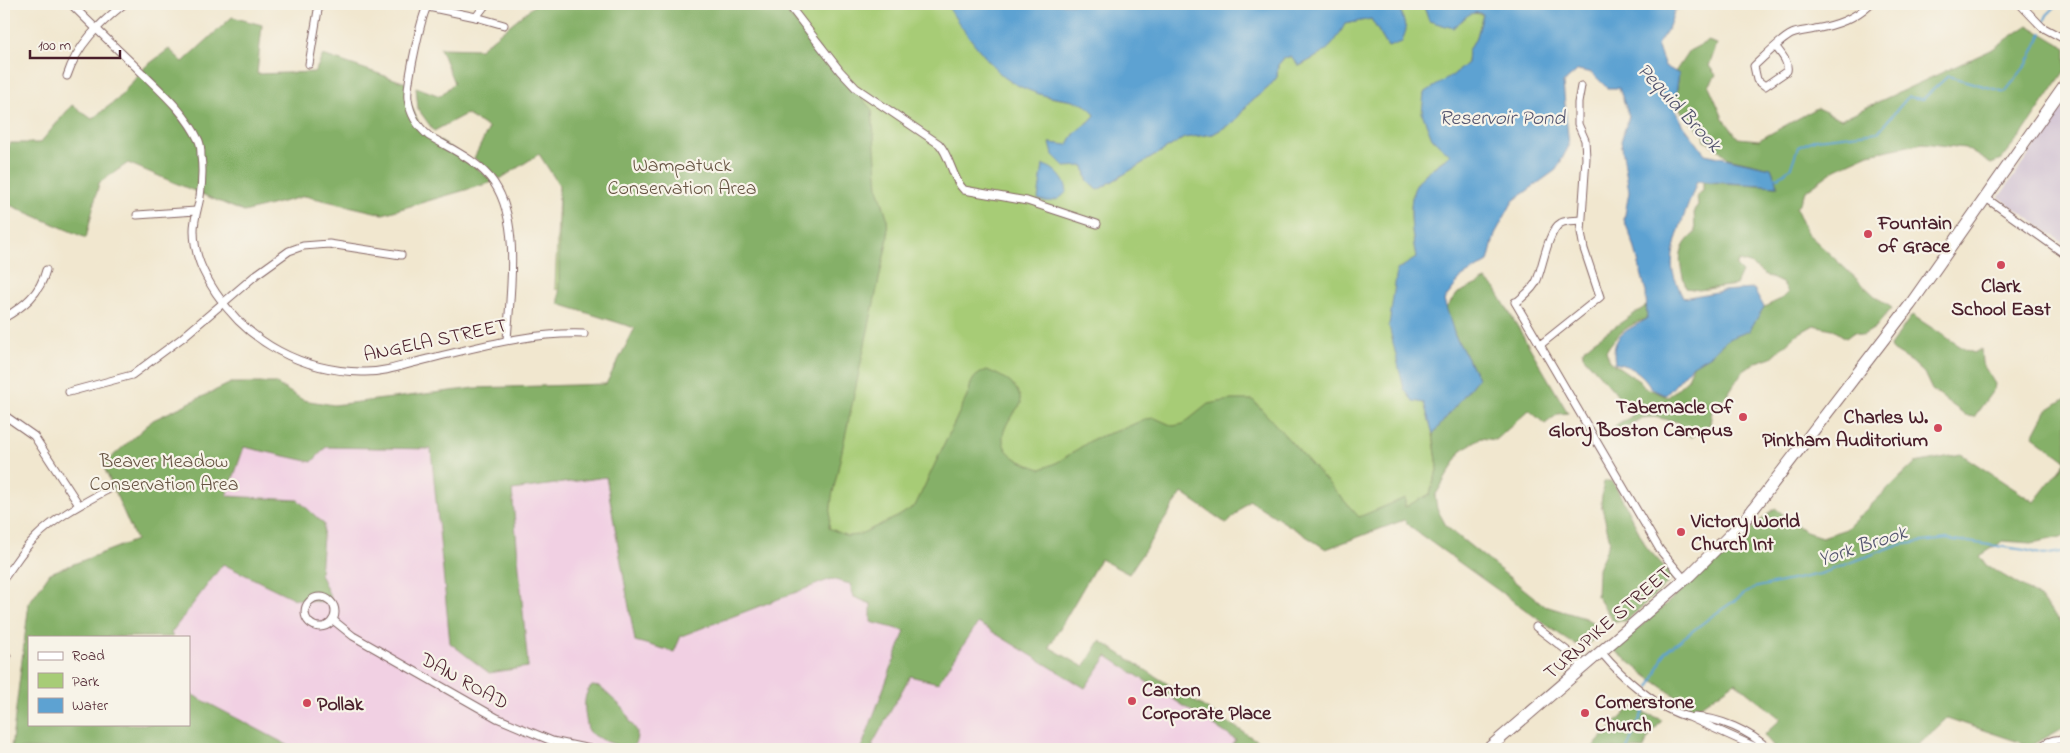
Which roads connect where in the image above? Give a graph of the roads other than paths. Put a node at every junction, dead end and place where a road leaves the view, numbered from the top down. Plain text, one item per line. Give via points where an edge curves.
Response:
1 (71, 4) edge
2 (124, 4) edge
3 (319, 4) edge
4 (414, 4) edge
5 (486, 4) edge
6 (788, 4) edge
7 (1870, 4) edge
8 (2020, 4) edge
9 (427, 7) junction
10 (476, 17) junction
11 (504, 25) dead end
12 (96, 29) junction
13 (2066, 40) edge
14 (1776, 47) junction
15 (309, 64) dead end
16 (67, 76) dead end
17 (2066, 83) edge
18 (1581, 86) dead end
19 (1986, 198) junction
20 (196, 211) junction
21 (137, 215) dead end
22 (1581, 220) junction
23 (1097, 224) dead end
24 (401, 255) dead end
25 (2066, 255) edge
26 (46, 270) dead end
27 (223, 304) junction
28 (4, 318) edge
29 (584, 334) dead end
30 (507, 340) junction
31 (1540, 345) junction
32 (69, 392) dead end
33 (4, 415) edge
34 (109, 489) dead end
35 (79, 505) junction
36 (4, 578) edge
37 (1685, 580) junction
38 (333, 620) junction
39 (1536, 627) dead end
40 (1601, 652) junction
41 (1584, 667) junction
42 (1689, 717) junction
43 (2066, 740) edge
44 (590, 749) edge
45 (1488, 749) edge
46 (1760, 749) edge
47 (1768, 749) edge
48 (2039, 749) edge

1 - 12 street, ANGELA STREET
2 - 12 street
3 - 15 street
4 - 9 street
5 - 10 street
6 - 23 street via 856,88 945,150 957,183 964,190 1027,201
7 - 14 street via 1847,20 1791,34
8 - 13 street via 2042,27
9 - 10 street
9 - 30 street via 408,99 415,121 422,130 476,164 494,182 506,209 511,242
10 - 11 street
12 - 16 street via 72,60
12 - 20 street, ANGELA STREET via 170,100 191,126 200,144 202,162
14 - 14 street via 1786,61 1787,71 1765,86 1757,80 1754,66
17 - 19 main road, TURNPIKE STREET
18 - 22 street via 1578,124 1585,140 1586,158
19 - 25 street
19 - 37 main road, TURNPIKE STREET via 1883,342 1744,521
20 - 21 street
20 - 27 street, ANGELA STREET via 197,257 204,275
22 - 31 street via 1584,249 1600,297
22 - 31 street via 1560,224 1556,228 1533,288 1516,303
24 - 27 street via 328,244 303,246 276,260
26 - 28 street via 37,292
27 - 30 street, ANGELA STREET via 254,336 280,353 328,369 379,370
27 - 32 street via 132,375
29 - 30 street, ANGELA STREET
31 - 37 street via 1660,550
33 - 35 street via 34,436
34 - 35 street
35 - 36 street via 33,540
37 - 40 main road, TURNPIKE STREET
38 - 38 street via 335,609 326,598 316,597 305,606 305,617 312,625 327,626
38 - 44 street, DAN ROAD via 353,636 498,718 545,738
39 - 41 street
40 - 41 main road, TURNPIKE STREET
40 - 42 street via 1648,695
41 - 45 main road, TURNPIKE STREET
42 - 46 street
42 - 47 street via 1717,720 1743,731
43 - 48 street via 2047,742

